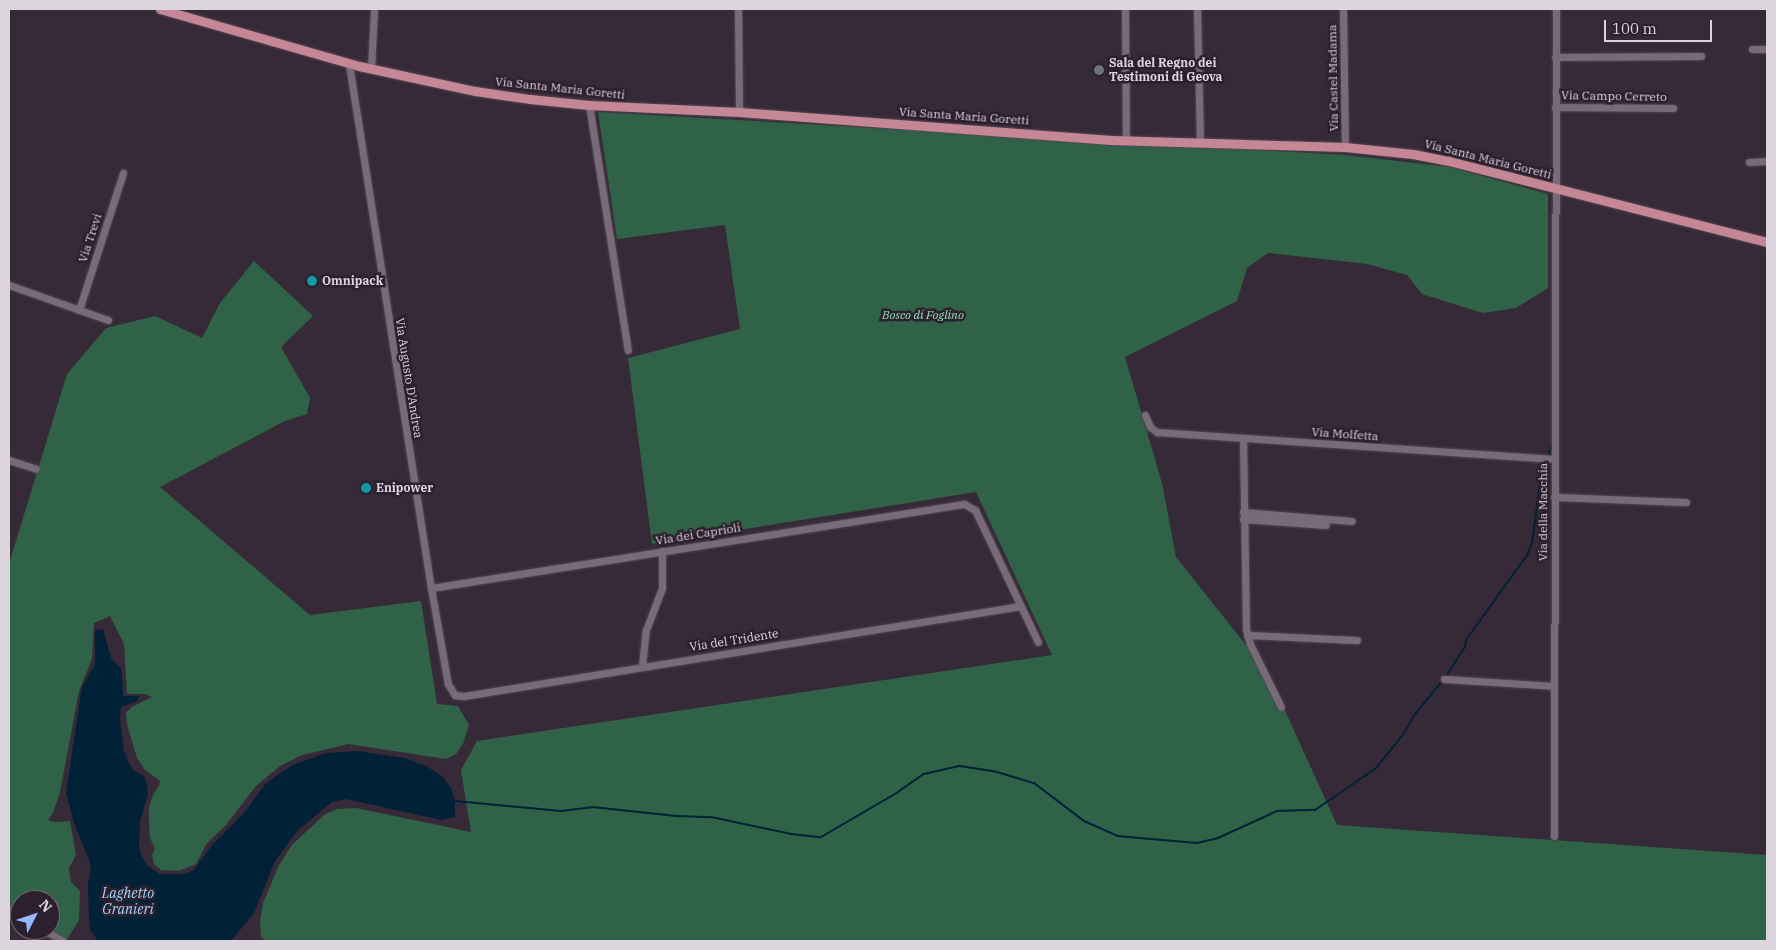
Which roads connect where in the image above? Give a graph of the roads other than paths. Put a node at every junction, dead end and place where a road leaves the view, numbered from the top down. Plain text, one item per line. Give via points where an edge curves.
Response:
1 (160, 9) edge
2 (374, 9) edge
3 (738, 9) edge
4 (1125, 9) edge
5 (1197, 9) edge
6 (1344, 9) edge
7 (1556, 9) edge
8 (1752, 49) dead end
9 (1767, 49) edge
10 (1701, 56) dead end
11 (1555, 57) junction
12 (349, 64) junction
13 (371, 69) junction
14 (589, 105) junction
15 (1555, 107) junction
16 (1673, 108) dead end
17 (739, 112) junction
18 (1126, 140) junction
19 (1200, 143) junction
20 (1345, 147) junction
21 (1767, 161) edge
22 (1749, 162) dead end
23 (124, 173) dead end
24 (1554, 189) junction
25 (1767, 242) edge
26 (9, 285) edge
27 (79, 310) junction
28 (108, 320) dead end
29 (628, 350) dead end
30 (1145, 415) dead end
31 (1243, 438) junction
32 (1553, 459) junction
33 (9, 460) edge
34 (36, 469) dead end
35 (1554, 497) junction
36 (1686, 502) dead end
37 (1244, 516) junction
38 (1352, 521) dead end
39 (1326, 526) dead end
40 (662, 551) junction
41 (431, 588) junction
42 (1021, 606) junction
43 (1247, 635) junction
44 (1357, 640) dead end
45 (1038, 642) dead end
46 (642, 666) junction
47 (1444, 679) dead end
48 (1554, 686) junction
49 (453, 694) joint
50 (1281, 708) dead end
51 (1554, 836) dead end

1 - 12 main road, Via Santa Maria Goretti
2 - 13 street
3 - 17 street
4 - 18 street
5 - 19 street
6 - 20 street, Via Castel Madama
7 - 11 street, Via Campo Cerreto
8 - 9 street
10 - 11 street
11 - 15 street, Via Campo Cerreto
12 - 13 main road, Via Santa Maria Goretti
12 - 41 street, Via Augusto D'Andrea
13 - 14 main road, Via Santa Maria Goretti via 500,95
14 - 17 main road, Via Santa Maria Goretti
14 - 29 street
15 - 16 street, Via Campo Cerreto
15 - 24 street, Via Campo Cerreto
17 - 18 main road, Via Santa Maria Goretti
18 - 19 main road, Via Santa Maria Goretti
19 - 20 main road, Via Santa Maria Goretti
20 - 24 main road, Via Santa Maria Goretti via 1428,156
21 - 22 street
23 - 27 street, Via Trevi
24 - 25 main road, Via Santa Maria Goretti
24 - 32 street, Via della Macchia
26 - 27 street
27 - 28 street
30 - 31 street, Via Molfetta via 1150,427 1157,432
31 - 32 street, Via Molfetta
31 - 37 street
32 - 35 street, Via della Macchia
33 - 34 street
35 - 36 street
35 - 48 street, Via della Macchia
37 - 38 street
37 - 39 street
37 - 43 street
40 - 41 street, Via dei Caprioli
40 - 42 street, Via dei Caprioli via 968,504 974,510
40 - 46 street via 662,583 646,630
41 - 49 street, Via Augusto D'Andrea via 447,683
42 - 45 street
42 - 46 street, Via del Tridente
43 - 44 street
43 - 50 street
46 - 49 street, Via del Tridente via 461,697
47 - 48 street
48 - 51 street, Via della Macchia

